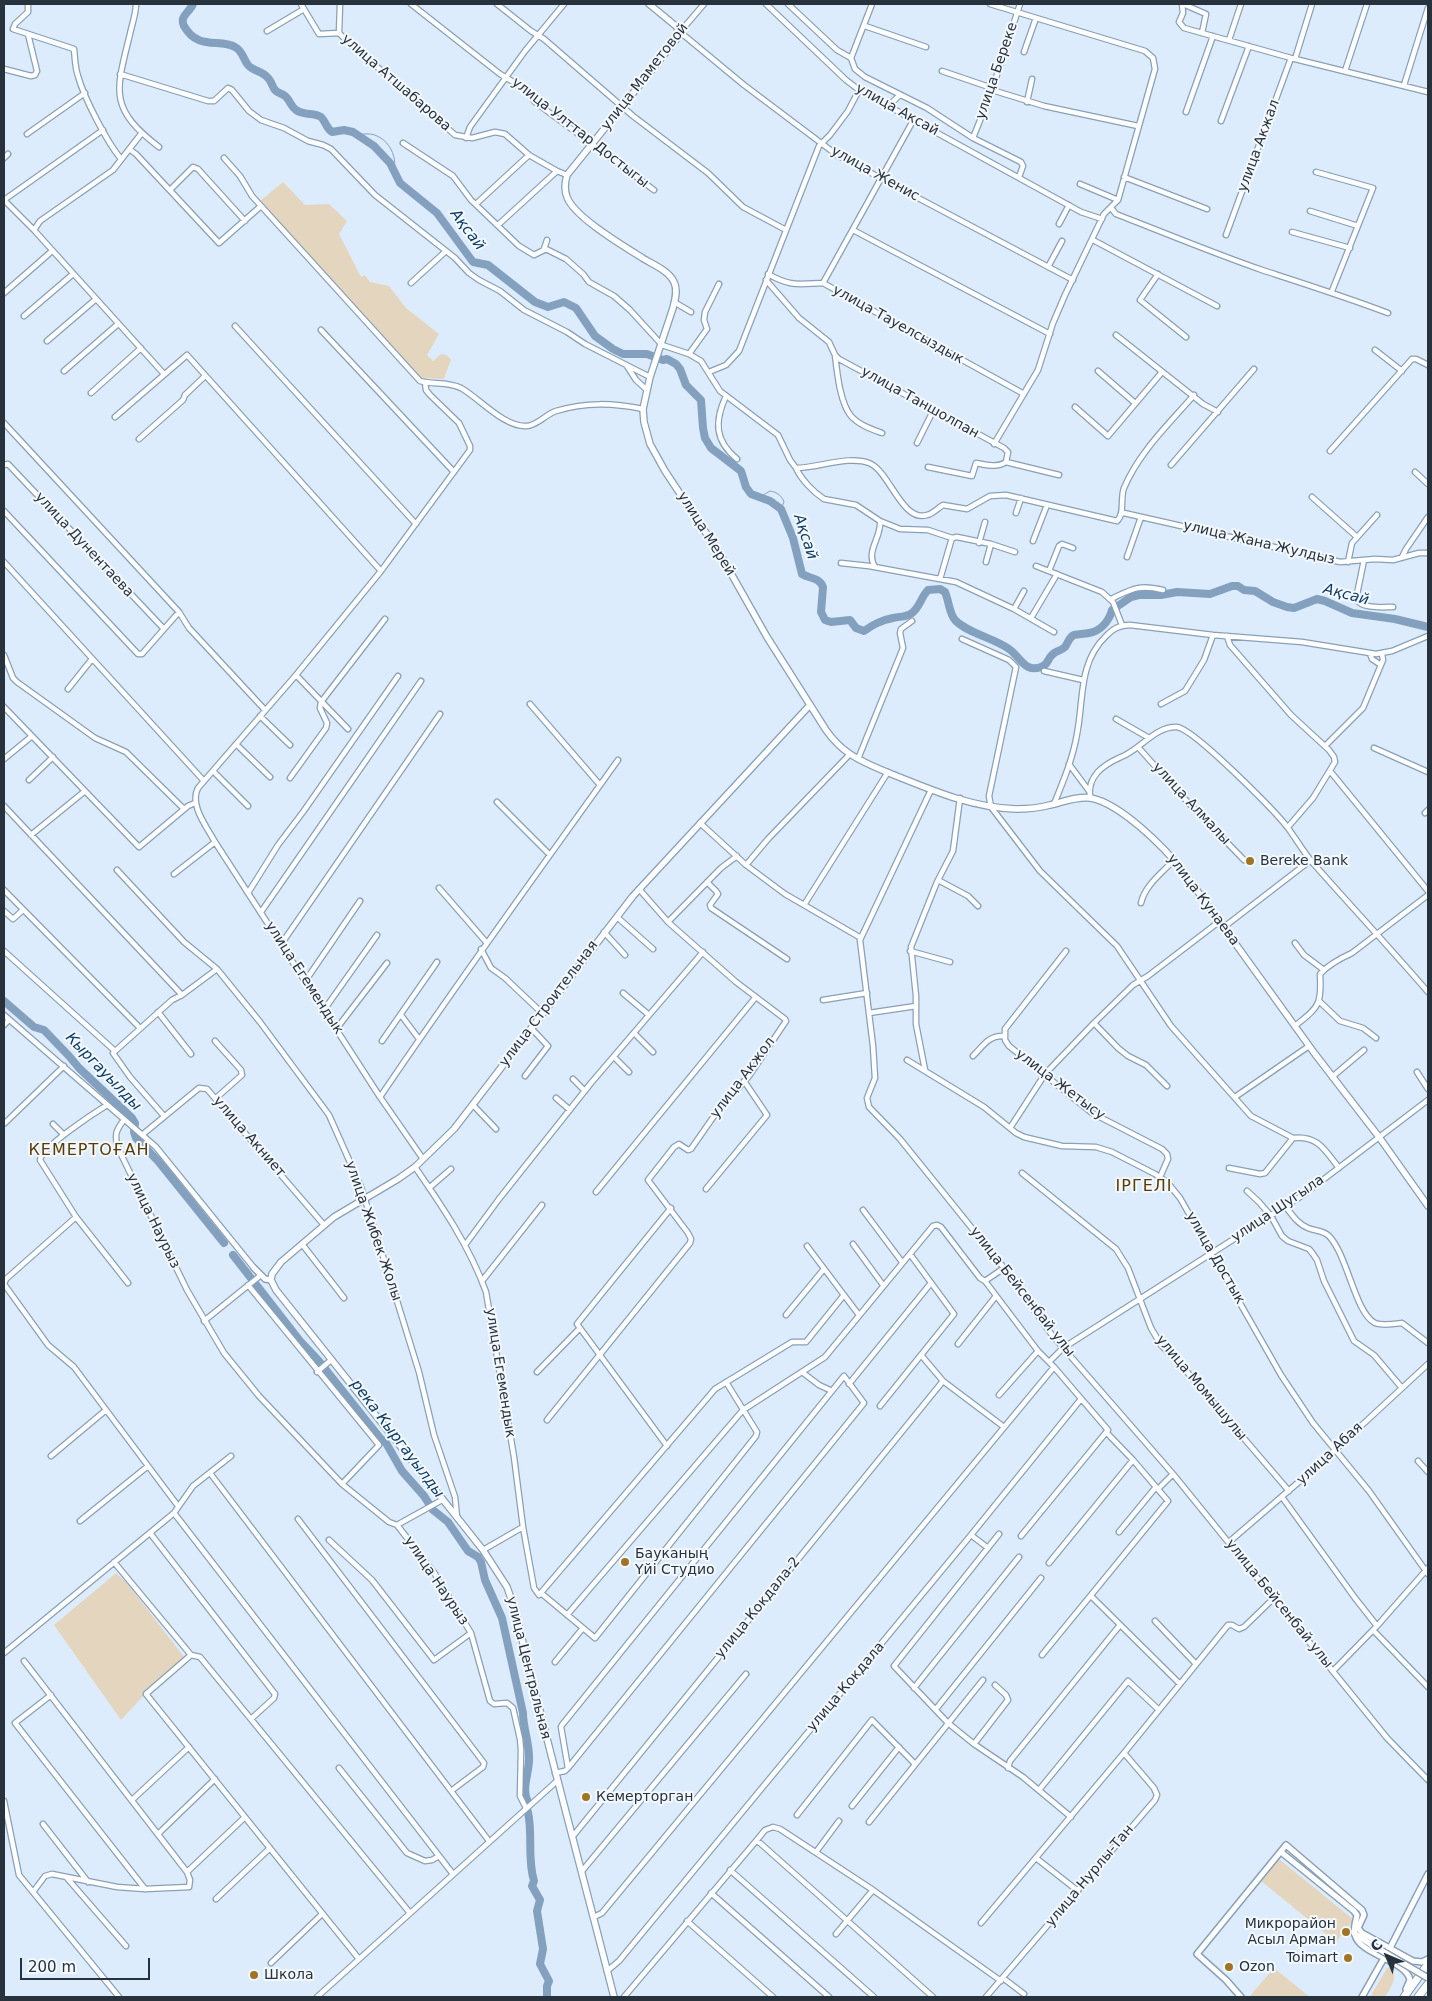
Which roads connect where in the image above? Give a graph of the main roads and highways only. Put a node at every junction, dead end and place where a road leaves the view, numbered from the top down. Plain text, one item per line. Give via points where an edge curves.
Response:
1 (649, 4) edge
2 (680, 32) joint
3 (659, 354) joint
4 (810, 705) junction
5 (1428, 1206) edge
6 (271, 1280) joint
7 (1355, 1934) road end
8 (1428, 1964) edge
9 (1428, 1978) edge
10 (1428, 1984) edge
11 (614, 1997) edge
12 (1403, 1997) edge
13 (1418, 1997) edge

1 - 2 main road, улица Женис
2 - 3 main road, улица Маметовой via 677,40 568,175 565,188 570,203 594,225 665,271 674,282 674,302
3 - 4 main road, улица Мерей via 643,409 646,433 656,456 716,547
4 - 5 main road, улица Кунаева via 832,738 850,754 931,790 991,807 1029,808 1090,798 1135,823 1174,860
4 - 6 main road, улица Строительная via 639,889 454,1129 416,1167 324,1225 274,1270
6 - 11 main road, улица Центральная via 329,1362 483,1550 512,1598
7 - 9 main road, bridge
8 - 12 highway
10 - 13 highway

